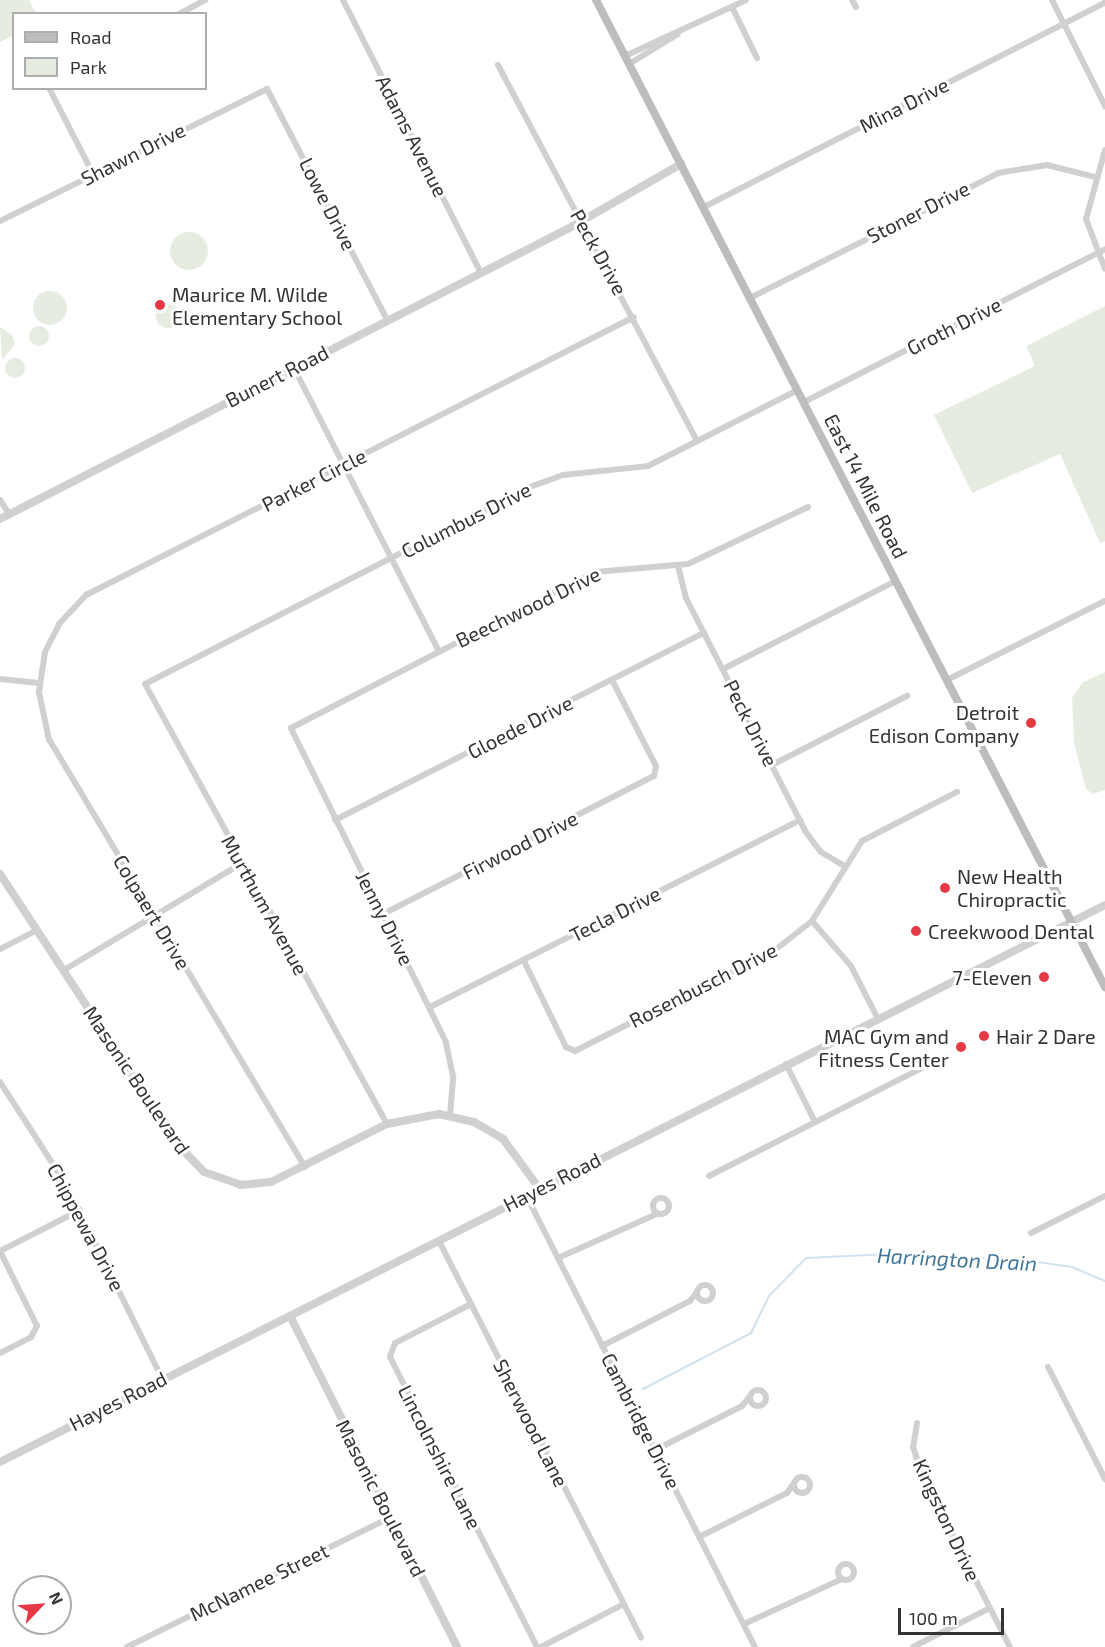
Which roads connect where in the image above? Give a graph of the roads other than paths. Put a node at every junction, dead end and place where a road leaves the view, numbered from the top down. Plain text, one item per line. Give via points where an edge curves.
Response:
1 (206, 0) edge
2 (343, 0) edge
3 (596, 0) edge
4 (746, 0) edge
5 (852, 0) edge
6 (1052, 0) edge
7 (1105, 3) edge
8 (732, 7) junction
9 (856, 7) dead end
10 (183, 12) edge
11 (1065, 24) junction
12 (758, 58) dead end
13 (627, 60) junction
14 (498, 65) dead end
15 (267, 89) joint
16 (50, 90) edge
17 (1105, 106) edge
18 (1105, 150) edge
19 (681, 164) junction
20 (93, 174) junction
21 (1095, 177) junction
22 (704, 207) junction
23 (0, 221) edge
24 (583, 221) junction
25 (1105, 249) edge
26 (1097, 253) junction
27 (1105, 269) edge
28 (481, 273) junction
29 (750, 298) junction
30 (634, 317) junction
31 (387, 320) junction
32 (294, 368) junction
33 (798, 390) junction
34 (804, 402) junction
35 (697, 441) junction
36 (343, 465) junction
37 (0, 500) edge
38 (808, 507) dead end
39 (9, 514) junction
40 (0, 519) edge
41 (391, 558) junction
42 (678, 566) junction
43 (896, 581) junction
44 (1105, 601) edge
45 (704, 633) junction
46 (438, 651) junction
47 (723, 669) junction
48 (0, 679) edge
49 (612, 680) junction
50 (947, 680) junction
51 (39, 683) junction
52 (145, 684) joint
53 (907, 696) dead end
54 (291, 728) joint
55 (772, 765) junction
56 (957, 792) dead end
57 (335, 820) junction
58 (800, 820) junction
59 (242, 863) junction
60 (844, 866) junction
61 (0, 874) edge
62 (1105, 905) edge
63 (154, 914) junction
64 (383, 914) junction
65 (812, 921) junction
66 (1072, 922) junction
67 (37, 930) junction
68 (0, 948) edge
69 (524, 961) junction
70 (64, 970) junction
71 (1105, 987) edge
72 (430, 1007) junction
73 (877, 1017) junction
74 (786, 1064) junction
75 (922, 1068) dead end
76 (0, 1082) edge
77 (450, 1114) junction
78 (815, 1122) junction
79 (387, 1125) junction
80 (305, 1167) junction
81 (709, 1176) dead end
82 (539, 1188) junction
83 (526, 1195) junction
84 (1105, 1196) edge
85 (653, 1204) junction
86 (80, 1210) junction
87 (645, 1214) junction
88 (657, 1214) junction
89 (1031, 1233) dead end
90 (440, 1241) junction
91 (0, 1251) edge
92 (558, 1258) junction
93 (697, 1292) junction
94 (701, 1300) junction
95 (690, 1301) junction
96 (471, 1304) junction
97 (290, 1316) junction
98 (602, 1346) junction
99 (0, 1353) edge
100 (1048, 1367) dead end
101 (162, 1378) junction
102 (750, 1396) junction
103 (754, 1405) junction
104 (742, 1406) junction
105 (917, 1422) dead end
106 (655, 1450) junction
107 (0, 1462) edge
108 (1105, 1479) edge
109 (794, 1483) junction
110 (798, 1492) junction
111 (787, 1493) junction
112 (391, 1517) junction
113 (699, 1537) junction
114 (838, 1570) junction
115 (842, 1579) junction
116 (831, 1580) junction
117 (624, 1604) junction
118 (990, 1608) junction
119 (744, 1624) junction
120 (641, 1638) dead end
121 (127, 1647) edge
122 (457, 1647) edge
123 (537, 1647) edge
124 (541, 1647) edge
125 (755, 1647) edge
126 (913, 1647) edge
127 (1010, 1647) edge

1 - 10 street
2 - 28 street, Adams Avenue
3 - 13 main road, East 14 Mile Road
4 - 8 street
5 - 9 street
6 - 11 street
7 - 11 street, Mina Drive
8 - 12 street
8 - 13 street
11 - 17 street
11 - 22 street, Mina Drive
13 - 19 main road, East 14 Mile Road
14 - 24 street, Peck Drive
15 - 20 street, Shawn Drive
15 - 31 street, Lowe Drive
16 - 20 street
18 - 21 street
19 - 22 main road, East 14 Mile Road
19 - 24 street, Bunert Road
20 - 23 street, Shawn Drive
21 - 26 street via 1086,219
21 - 29 street, Stoner Drive via 1047,165 998,173
22 - 29 main road, East 14 Mile Road
24 - 28 street, Bunert Road
24 - 30 street, Peck Drive
25 - 26 street, Groth Drive
26 - 27 street
26 - 34 street, Groth Drive
28 - 31 street, Bunert Road
29 - 33 main road, East 14 Mile Road
30 - 35 street, Peck Drive
30 - 36 street, Parker Circle
31 - 32 street, Bunert Road
32 - 36 street
32 - 39 street, Bunert Road
33 - 34 main road, East 14 Mile Road
33 - 35 street, Columbus Drive
34 - 43 main road, East 14 Mile Road
35 - 41 street, Columbus Drive via 634,470 547,479
36 - 41 street
36 - 51 street, Parker Circle via 86,595 51,638
37 - 39 street
38 - 42 street, Beechwood Drive
39 - 40 street, Bunert Road
41 - 46 street
41 - 52 street, Columbus Drive
42 - 45 street, Peck Drive
42 - 46 street, Beechwood Drive via 622,566 595,572
43 - 47 street
43 - 50 main road, East 14 Mile Road
44 - 50 street
45 - 47 street, Peck Drive
45 - 49 street, Gloede Drive
46 - 54 street, Beechwood Drive
47 - 55 street, Peck Drive
48 - 51 street
49 - 57 street, Gloede Drive
49 - 64 street, Firwood Drive via 657,773
50 - 66 main road, East 14 Mile Road
51 - 63 street, Colpaert Drive via 49,740
52 - 59 street, Murthum Avenue
53 - 55 street
54 - 57 street, Jenny Drive
55 - 58 street, Peck Drive
56 - 60 street, Rosenbusch Drive via 862,841
57 - 64 street, Jenny Drive
58 - 60 street, Peck Drive via 820,852
58 - 69 street, Tecla Drive
59 - 63 street
59 - 79 street, Murthum Avenue
60 - 65 street, Rosenbusch Drive
61 - 67 street, Masonic Boulevard
62 - 66 street, Hayes Road
63 - 70 street
63 - 80 street, Colpaert Drive
64 - 72 street, Jenny Drive
65 - 69 street, Rosenbusch Drive via 775,950 571,1051
65 - 73 street via 851,966
66 - 71 main road, East 14 Mile Road
66 - 73 street, Hayes Road
67 - 68 street
67 - 70 street, Masonic Boulevard
69 - 72 street, Tecla Drive
70 - 80 street, Masonic Boulevard via 197,1166 223,1181 250,1186
72 - 77 street, Jenny Drive via 452,1063
73 - 74 street, Hayes Road
74 - 78 street
74 - 82 street, Hayes Road
75 - 78 street
76 - 86 street, Chippewa Drive
77 - 79 street, Masonic Boulevard via 416,1116
77 - 82 street, Masonic Boulevard via 503,1138
78 - 81 street
79 - 80 street, Masonic Boulevard
82 - 83 street, Hayes Road
83 - 90 street, Hayes Road
83 - 92 street, Cambridge Drive
84 - 89 street
85 - 87 street
85 - 88 street
85 - 88 street via 661,1198 669,1204 665,1214
86 - 91 street
86 - 101 street, Chippewa Drive
87 - 88 street
87 - 92 street
90 - 96 street, Sherwood Lane
90 - 97 street, Hayes Road
91 - 99 street via 35,1320 35,1331
92 - 98 street, Cambridge Drive
93 - 94 street
93 - 94 street via 705,1285 712,1289 711,1299
93 - 95 street
94 - 95 street
95 - 98 street
96 - 117 street, Sherwood Lane
96 - 123 street, Lincolnshire Lane via 395,1343 390,1357
97 - 101 street, Hayes Road
97 - 112 street, Masonic Boulevard
98 - 106 street, Cambridge Drive
100 - 108 street
101 - 107 street, Hayes Road
102 - 103 street
102 - 103 street via 758,1390 766,1396 762,1405
102 - 104 street
103 - 104 street
104 - 106 street
105 - 118 street, Kingston Drive via 913,1447 920,1469
106 - 113 street, Cambridge Drive
109 - 110 street
109 - 110 street via 802,1477 810,1483 806,1492
109 - 111 street
110 - 111 street
111 - 113 street
112 - 121 street, McNamee Street
112 - 122 street, Masonic Boulevard
113 - 119 street, Cambridge Drive
114 - 115 street
114 - 115 street via 846,1564 854,1570 850,1579
114 - 116 street
115 - 116 street
116 - 119 street
117 - 120 street, Sherwood Lane
117 - 124 street
118 - 126 street
118 - 127 street, Kingston Drive
119 - 125 street, Cambridge Drive

